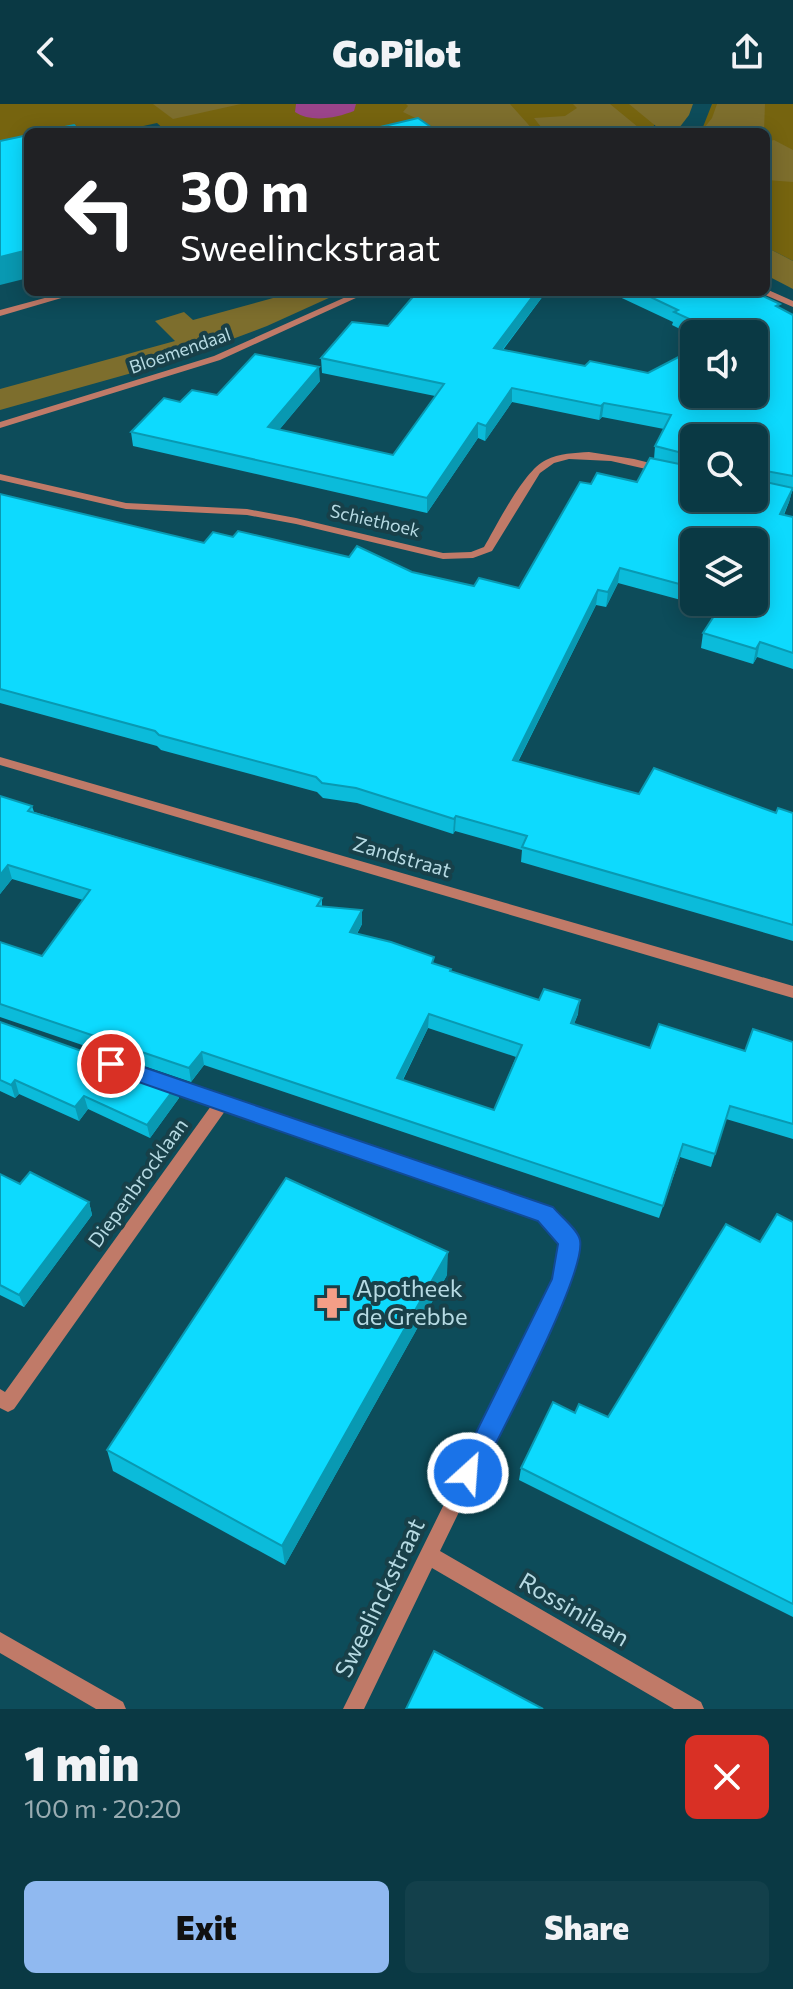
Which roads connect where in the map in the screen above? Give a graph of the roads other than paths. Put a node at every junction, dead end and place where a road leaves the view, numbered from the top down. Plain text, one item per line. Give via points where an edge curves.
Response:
1 (770, 294) edge
2 (62, 296) edge
3 (355, 296) edge
4 (793, 304) edge
5 (0, 313) edge
6 (0, 425) edge
7 (680, 474) edge
8 (0, 477) edge
9 (0, 761) edge
10 (793, 992) edge
11 (148, 1077) edge
12 (222, 1103) junction
13 (3, 1405) edge
14 (428, 1555) junction
15 (0, 1642) edge
16 (116, 1709) edge
17 (353, 1709) edge
18 (694, 1709) edge

1 - 4 street
2 - 5 street
3 - 6 street, Bloemendaal via 217,358
7 - 8 street, Schiethoek via 575,454 558,457 536,471 488,549 443,556 247,512 126,506
9 - 10 street, Zandstraat
11 - 12 street, Diepenbrocklaan
12 - 13 street, Diepenbrocklaan
12 - 14 street, Sweelinckstraat via 545,1214 570,1241 563,1280
14 - 17 street, Sweelinckstraat
14 - 18 street, Rossinilaan
15 - 16 street

